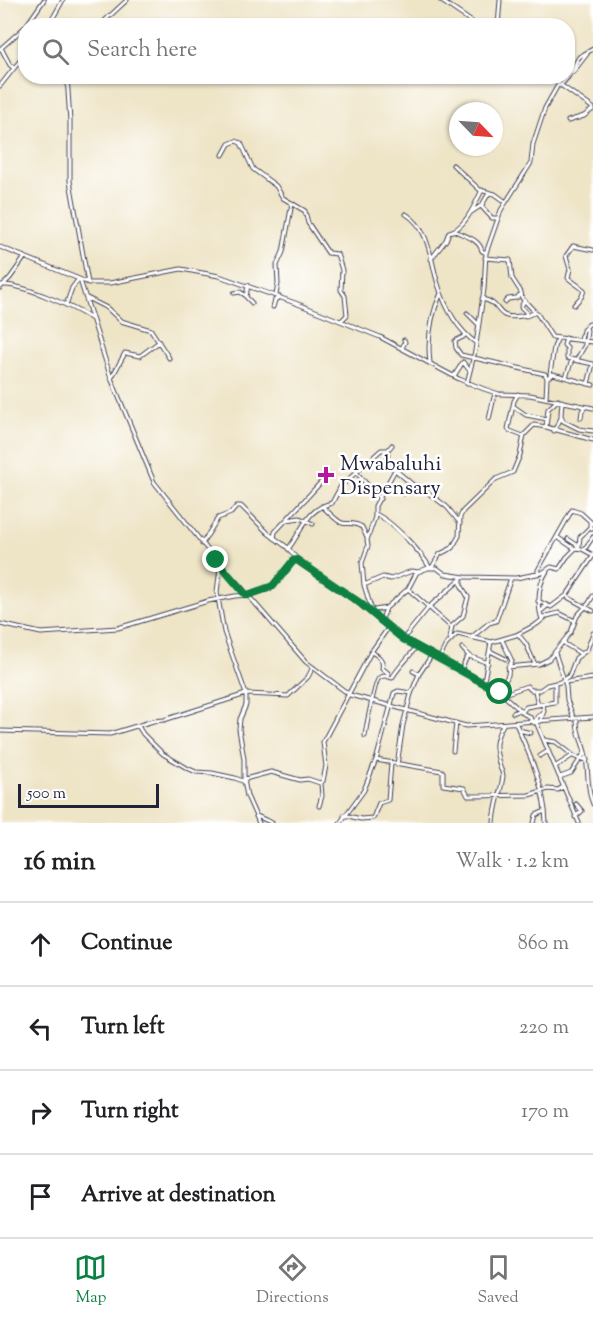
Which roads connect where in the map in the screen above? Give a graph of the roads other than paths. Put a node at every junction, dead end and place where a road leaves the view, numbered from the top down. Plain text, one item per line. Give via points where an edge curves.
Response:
1 (44, 0) edge
2 (63, 0) edge
3 (127, 0) edge
4 (440, 0) edge
5 (500, 0) edge
6 (32, 18) edge
7 (52, 18) edge
8 (108, 18) edge
9 (466, 18) edge
10 (499, 18) edge
11 (18, 33) edge
12 (0, 48) edge
13 (593, 49) edge
14 (18, 63) edge
15 (575, 65) edge
16 (14, 68) junction
17 (68, 84) edge
18 (559, 85) joint
19 (0, 86) edge
20 (593, 109) edge
21 (568, 121) dead end
22 (223, 154) dead end
23 (453, 165) dead end
24 (482, 190) junction
25 (489, 193) junction
26 (506, 202) junction
27 (292, 203) junction
28 (481, 206) junction
29 (469, 213) junction
30 (406, 214) dead end
31 (497, 218) junction
32 (455, 231) junction
33 (0, 247) edge
34 (593, 250) edge
35 (485, 255) junction
36 (25, 257) junction
37 (431, 259) junction
38 (79, 280) junction
39 (89, 283) junction
40 (248, 285) junction
41 (1, 286) edge
42 (234, 293) dead end
43 (441, 293) junction
44 (521, 294) junction
45 (246, 296) junction
46 (278, 296) junction
47 (87, 298) junction
48 (482, 298) junction
49 (524, 301) junction
50 (505, 302) dead end
51 (252, 303) dead end
52 (66, 305) junction
53 (574, 305) dead end
54 (273, 307) dead end
55 (536, 312) junction
56 (466, 313) dead end
57 (526, 315) junction
58 (93, 320) junction
59 (340, 321) junction
60 (478, 324) junction
61 (593, 324) edge
62 (466, 334) junction
63 (558, 338) junction
64 (566, 338) junction
65 (404, 340) dead end
66 (583, 341) junction
67 (159, 342) junction
68 (593, 342) edge
69 (476, 344) junction
70 (402, 348) junction
71 (169, 358) dead end
72 (474, 358) junction
73 (572, 360) junction
74 (578, 361) junction
75 (430, 363) junction
76 (470, 371) junction
77 (454, 376) junction
78 (547, 376) junction
79 (566, 377) junction
80 (111, 378) junction
81 (467, 383) junction
82 (588, 384) junction
83 (593, 385) edge
84 (495, 393) junction
85 (518, 394) junction
86 (546, 398) junction
87 (560, 400) junction
88 (513, 406) junction
89 (587, 406) junction
90 (593, 408) edge
91 (561, 418) junction
92 (580, 418) dead end
93 (547, 419) junction
94 (489, 420) dead end
95 (546, 427) junction
96 (555, 431) junction
97 (593, 431) edge
98 (523, 436) junction
99 (593, 440) edge
100 (392, 445) dead end
101 (389, 449) junction
102 (395, 470) junction
103 (356, 472) junction
104 (324, 479) dead end
105 (389, 483) junction
106 (413, 485) junction
107 (380, 499) junction
108 (322, 506) junction
109 (375, 514) junction
110 (285, 520) junction
111 (306, 520) junction
112 (460, 523) junction
113 (313, 524) dead end
114 (591, 525) edge
115 (557, 537) junction
116 (593, 537) edge
117 (274, 538) junction
118 (368, 539) junction
119 (568, 539) dead end
120 (202, 544) junction
121 (580, 548) junction
122 (288, 549) junction
123 (593, 556) edge
124 (297, 560) junction
125 (542, 563) junction
126 (220, 566) junction
127 (431, 568) junction
128 (548, 569) junction
129 (417, 572) junction
130 (538, 573) junction
131 (461, 578) junction
132 (511, 578) junction
133 (364, 585) junction
134 (408, 589) junction
135 (246, 595) junction
136 (567, 595) junction
137 (593, 596) edge
138 (218, 599) junction
139 (538, 601) junction
140 (550, 606) junction
141 (587, 607) junction
142 (386, 608) junction
143 (429, 608) junction
144 (593, 611) edge
145 (540, 612) junction
146 (372, 613) junction
147 (543, 618) junction
148 (575, 621) junction
149 (381, 622) junction
150 (0, 624) edge
151 (388, 628) junction
152 (452, 628) junction
153 (593, 633) edge
154 (518, 634) junction
155 (471, 637) junction
156 (403, 639) junction
157 (502, 640) junction
158 (450, 641) junction
159 (564, 641) junction
160 (491, 642) junction
161 (416, 647) junction
162 (462, 648) dead end
163 (490, 651) junction
164 (371, 652) junction
165 (555, 652) junction
166 (581, 654) junction
167 (432, 655) junction
168 (469, 656) junction
169 (508, 657) junction
170 (439, 659) junction
171 (488, 663) junction
172 (535, 664) junction
173 (313, 667) junction
174 (508, 667) junction
175 (460, 670) junction
176 (413, 671) dead end
177 (419, 674) junction
178 (388, 677) junction
179 (593, 678) edge
180 (483, 681) junction
181 (564, 681) junction
182 (555, 683) junction
183 (535, 690) junction
184 (411, 693) junction
185 (502, 693) junction
186 (246, 694) junction
187 (350, 695) junction
188 (373, 702) junction
189 (543, 704) junction
190 (538, 705) junction
191 (390, 706) junction
192 (407, 711) junction
193 (520, 711) junction
194 (513, 713) dead end
195 (593, 717) edge
196 (576, 719) junction
197 (536, 722) junction
198 (456, 723) junction
199 (516, 724) junction
200 (503, 725) junction
201 (138, 726) junction
202 (519, 730) junction
203 (0, 731) edge
204 (531, 733) dead end
205 (366, 736) dead end
206 (543, 739) junction
207 (453, 751) dead end
208 (548, 751) junction
209 (585, 752) junction
210 (540, 756) dead end
211 (572, 756) junction
212 (580, 759) junction
213 (376, 760) junction
214 (587, 760) junction
215 (392, 764) junction
216 (398, 765) junction
217 (555, 766) junction
218 (560, 777) junction
219 (244, 781) junction
220 (321, 783) junction
221 (564, 787) junction
222 (541, 791) junction
223 (497, 795) junction
224 (576, 804) dead end
225 (593, 804) edge
226 (319, 806) dead end
227 (545, 811) junction
228 (344, 815) junction
229 (257, 816) junction
230 (575, 817) junction
231 (260, 823) edge
232 (272, 823) edge
233 (340, 823) edge
234 (494, 823) edge
235 (534, 823) edge
236 (546, 823) edge
237 (579, 823) edge

1 - 6 street
2 - 7 street
3 - 8 street
4 - 9 street
5 - 10 street
11 - 12 street
12 - 16 street
13 - 15 street via 579,57
14 - 16 street
16 - 19 street
17 - 39 street via 70,181
18 - 20 street
18 - 26 street via 545,108 531,163
20 - 21 street
22 - 27 street via 228,144 240,142 253,169
23 - 24 street
24 - 25 street
24 - 29 street
25 - 26 street
25 - 28 street
26 - 31 street
27 - 46 street via 277,265
27 - 59 street via 306,211 308,223 328,253 338,255 347,313
28 - 29 street
28 - 31 street
29 - 32 street
30 - 37 street via 427,236
31 - 35 street
32 - 35 street via 472,239
32 - 37 street via 449,232
33 - 36 street
34 - 53 street via 573,246 566,255 568,278 584,290
35 - 44 street via 510,260 512,278
35 - 48 street
36 - 38 street
36 - 41 street
37 - 43 street
38 - 39 street
38 - 47 street
38 - 52 street
39 - 40 street via 110,283 181,269
40 - 45 street
40 - 46 street
41 - 52 street via 12,285
42 - 45 street
43 - 62 street via 450,314
43 - 75 street via 429,337
44 - 49 street
44 - 50 street
45 - 51 street
46 - 54 street
46 - 59 street
47 - 58 street
47 - 67 street via 121,321 151,330
48 - 57 street via 511,318
48 - 60 street
49 - 55 street
49 - 57 street via 521,307
52 - 58 street
55 - 57 street
55 - 63 street via 552,337
56 - 60 street
58 - 80 street
59 - 70 street
60 - 69 street
61 - 66 street via 586,327
62 - 69 street
62 - 72 street via 456,339 455,344 461,355
63 - 64 street
63 - 78 street
64 - 66 street
64 - 73 street via 567,357
65 - 70 street
66 - 68 street
66 - 74 street
67 - 71 street
67 - 80 street via 141,356 125,353
69 - 72 street
70 - 75 street
72 - 76 street
72 - 78 street
73 - 74 street
73 - 79 street
74 - 82 street via 593,364
75 - 77 street
76 - 77 street via 463,362
76 - 81 street
77 - 81 street
78 - 79 street
78 - 86 street
79 - 82 street
80 - 120 street via 154,482
81 - 84 street
82 - 83 street
84 - 85 street
84 - 94 street
85 - 86 street
85 - 88 street
86 - 87 street
87 - 89 street
87 - 91 street
87 - 93 street via 548,410
88 - 93 street via 526,415
88 - 98 street via 509,430
89 - 90 street
89 - 92 street
91 - 96 street
91 - 97 street via 579,429
93 - 95 street
95 - 96 street
95 - 98 street via 534,425
96 - 99 street
98 - 112 street via 513,472 500,476 481,492 463,511
100 - 101 street
101 - 102 street via 387,462
101 - 103 street via 381,450
102 - 105 street
102 - 106 street
103 - 107 street
103 - 108 street via 340,487 333,501
104 - 110 street
105 - 106 street via 403,494
105 - 107 street
106 - 112 street via 447,507
107 - 109 street
108 - 111 street
108 - 118 street via 340,523 362,527
109 - 118 street
109 - 127 street via 400,532
110 - 111 street
110 - 117 street
111 - 113 street
111 - 122 street
112 - 127 street via 460,534 452,547 440,554
114 - 115 street via 573,509
114 - 121 street via 580,537
115 - 121 street
115 - 125 street
116 - 121 street
117 - 120 street via 239,505 218,518
117 - 122 street
118 - 133 street via 362,564
119 - 121 street
120 - 126 street
121 - 123 street
121 - 128 street via 559,569
122 - 124 street
123 - 136 street
124 - 135 street via 271,588
124 - 146 street
125 - 128 street
125 - 130 street
126 - 135 street
126 - 138 street
127 - 129 street
127 - 131 street
128 - 130 street
128 - 139 street
129 - 133 street via 391,579 383,577
129 - 134 street
130 - 132 street
131 - 132 street
131 - 143 street
131 - 152 street via 468,597 463,616
132 - 155 street via 496,621
133 - 146 street
134 - 142 street
134 - 143 street
135 - 138 street
135 - 173 street
136 - 140 street
136 - 141 street
137 - 141 street
138 - 150 street via 118,628 40,633
138 - 186 street via 231,654
139 - 140 street
139 - 145 street
140 - 145 street
140 - 147 street
141 - 144 street
141 - 148 street
142 - 146 street
142 - 149 street
143 - 152 street
143 - 156 street
145 - 147 street
146 - 149 street
147 - 148 street via 559,614
147 - 154 street
148 - 159 street
149 - 151 street
151 - 156 street
151 - 164 street
152 - 158 street
153 - 166 street
154 - 157 street
154 - 172 street
155 - 158 street via 458,634
155 - 160 street
156 - 161 street
157 - 160 street
157 - 169 street
158 - 170 street
159 - 165 street
159 - 166 street
160 - 163 street
161 - 167 street
161 - 178 street via 393,678
162 - 168 street
163 - 169 street
163 - 171 street
164 - 178 street via 380,657
164 - 187 street
165 - 172 street via 545,662
165 - 181 street
166 - 181 street
167 - 170 street
167 - 177 street
168 - 171 street
168 - 175 street
169 - 174 street via 512,661
170 - 175 street
171 - 180 street
172 - 174 street
173 - 186 street via 288,696
173 - 187 street
174 - 185 street
175 - 180 street
176 - 177 street
177 - 184 street
178 - 188 street via 380,677 376,682
179 - 181 street
180 - 185 street
181 - 182 street
181 - 196 street
182 - 183 street
182 - 189 street via 556,702
183 - 185 street via 526,686
183 - 190 street
184 - 191 street via 396,691
184 - 192 street
185 - 193 street
186 - 201 street
186 - 219 street via 239,729
187 - 188 street
187 - 220 street via 323,742 326,770
188 - 191 street
188 - 205 street
189 - 190 street
189 - 197 street via 543,714
190 - 193 street
191 - 192 street
191 - 213 street
192 - 198 street
192 - 216 street
193 - 194 street
193 - 197 street
195 - 196 street
196 - 197 street
196 - 209 street
197 - 199 street
197 - 206 street
198 - 200 street
198 - 207 street
199 - 200 street
199 - 202 street
200 - 223 street via 495,744 503,774
201 - 203 street via 104,734
201 - 219 street via 164,754 187,768
202 - 204 street
202 - 222 street
206 - 208 street
206 - 211 street via 556,742
208 - 210 street
208 - 217 street
209 - 212 street
209 - 214 street
211 - 212 street
211 - 217 street
212 - 214 street
212 - 218 street via 571,773
213 - 215 street
213 - 228 street via 364,790
214 - 225 street
215 - 216 street
215 - 228 street via 388,800 379,804 373,818
216 - 223 street via 442,771 443,785 464,788 468,796
217 - 218 street
218 - 221 street
219 - 220 street via 271,772
219 - 229 street
220 - 226 street
221 - 222 street
221 - 230 street
222 - 223 street via 526,796
222 - 227 street
223 - 234 street
224 - 230 street via 582,811
227 - 235 street via 536,815
227 - 236 street
228 - 233 street
229 - 231 street
229 - 232 street
230 - 237 street

